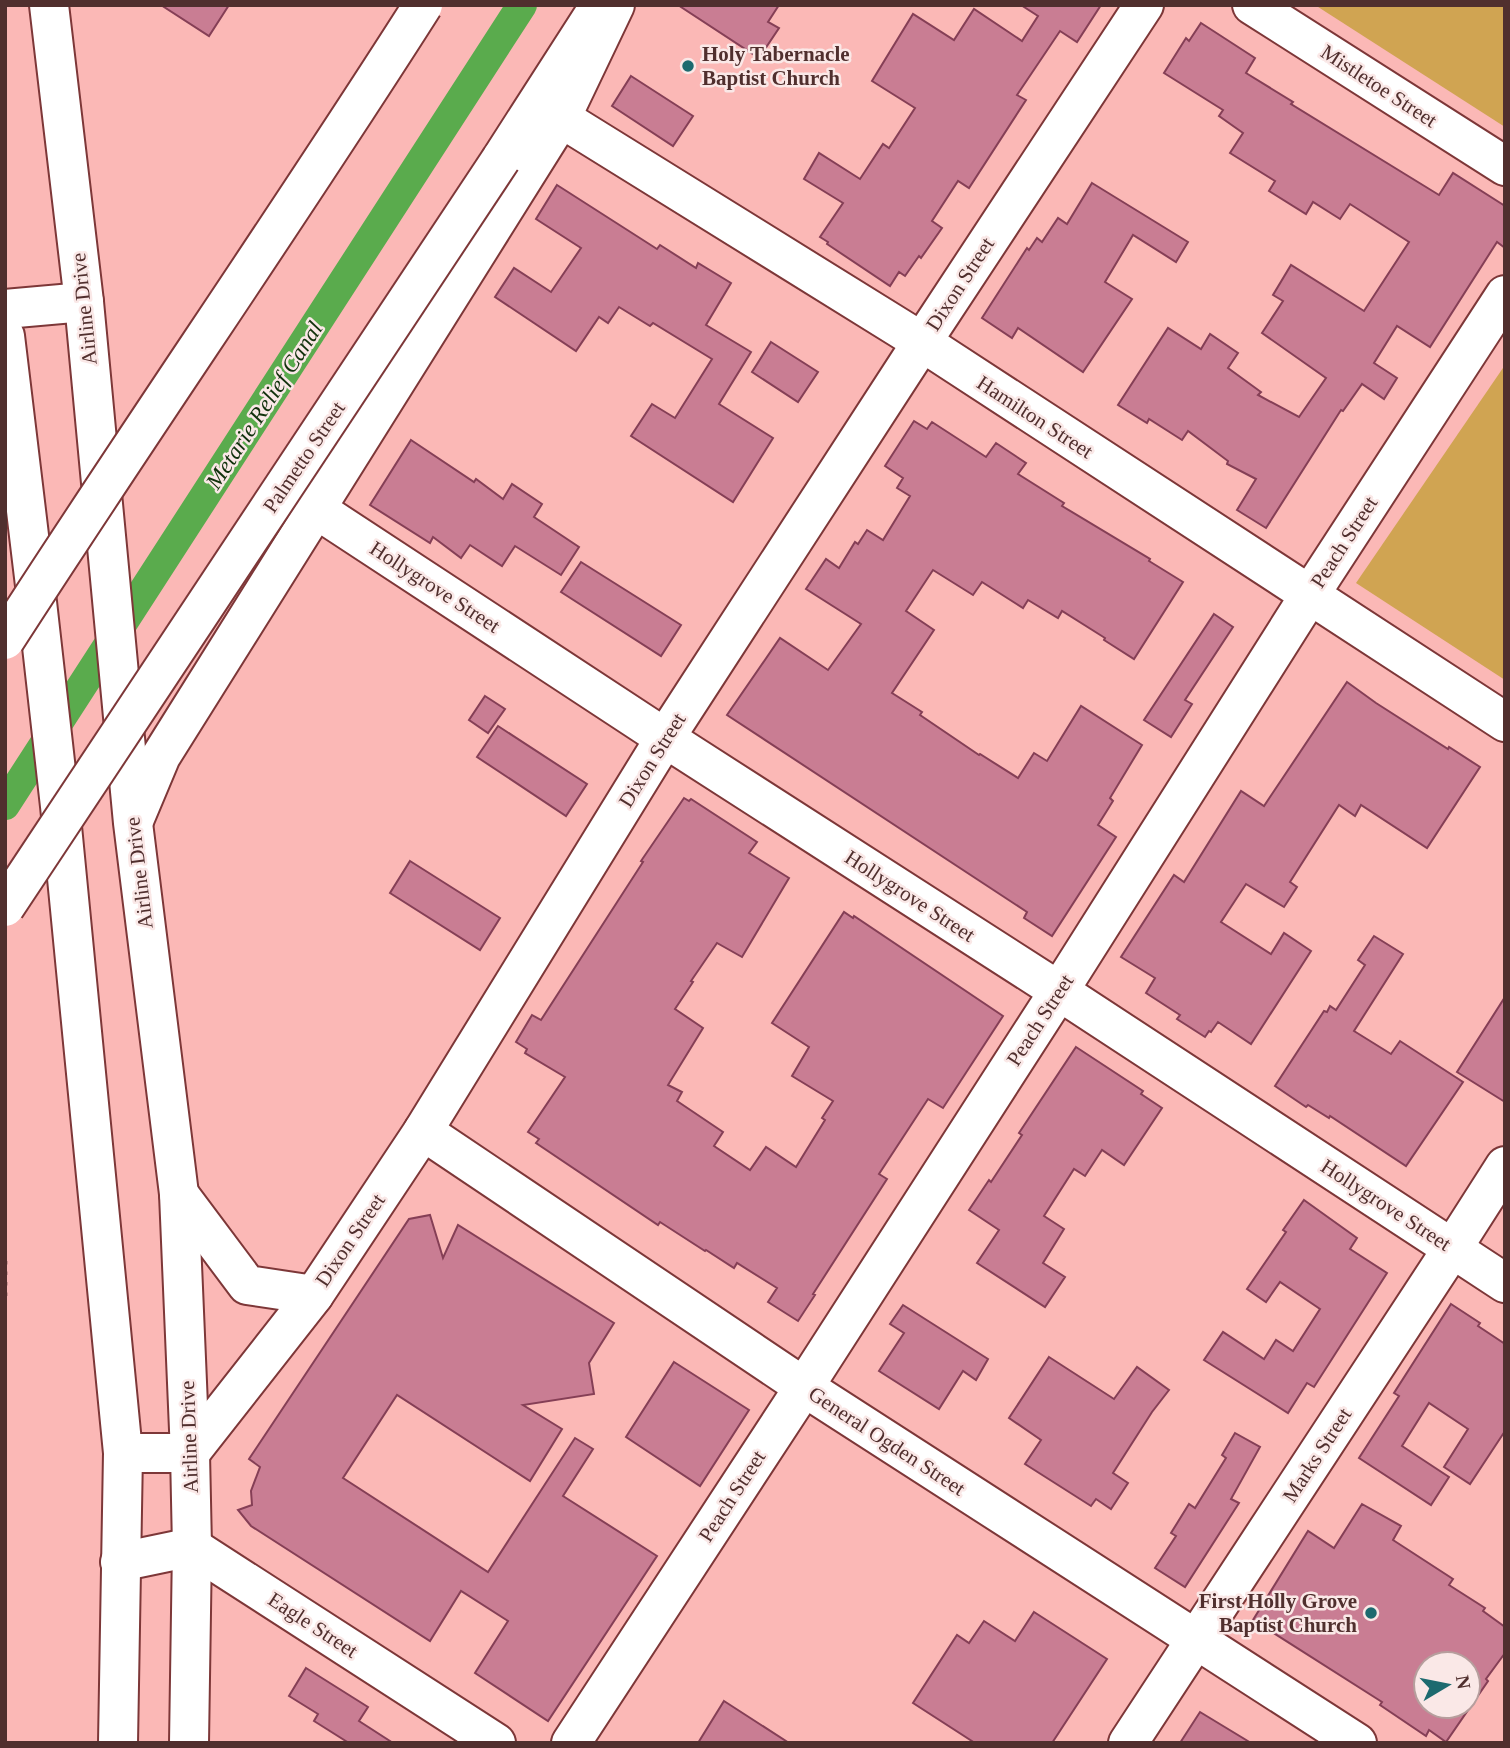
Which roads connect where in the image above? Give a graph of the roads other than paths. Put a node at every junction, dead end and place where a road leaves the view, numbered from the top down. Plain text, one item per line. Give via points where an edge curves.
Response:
1 (49, 5) edge
2 (423, 5) edge
3 (600, 5) edge
4 (615, 5) edge
5 (1144, 5) edge
6 (1252, 5) edge
7 (561, 118) junction
8 (1505, 166) edge
9 (1505, 295) edge
10 (84, 302) junction
11 (5, 309) edge
12 (5, 336) edge
13 (922, 342) junction
14 (316, 509) junction
15 (1309, 596) junction
16 (5, 640) edge
17 (1505, 722) edge
18 (665, 738) junction
19 (133, 823) junction
20 (5, 907) edge
21 (1059, 991) junction
22 (423, 1131) junction
23 (1505, 1166) edge
24 (179, 1194) junction
25 (1452, 1249) junction
26 (1505, 1283) edge
27 (314, 1295) junction
28 (804, 1387) junction
29 (122, 1453) junction
30 (190, 1453) junction
31 (192, 1547) junction
32 (120, 1562) junction
33 (1195, 1640) junction
34 (118, 1743) edge
35 (190, 1743) edge
36 (496, 1743) edge
37 (571, 1743) edge
38 (1128, 1743) edge
39 (1357, 1743) edge

1 - 10 main road, Airline Drive
2 - 16 main road, bridge
3 - 20 main road, Palmetto Street, bridge
4 - 7 main road
5 - 13 main road, Dixon Street
6 - 8 main road, Mistletoe Street
7 - 13 main road, Hamilton Street
7 - 14 main road
9 - 15 main road, Peach Street
10 - 11 main road
10 - 19 main road, Airline Drive
12 - 29 main road via 60,806
13 - 15 main road, Hamilton Street
13 - 18 main road, Dixon Street
14 - 18 main road, Hollygrove Street
14 - 19 main road via 161,756
15 - 17 main road, Hamilton Street
15 - 21 main road, Peach Street
18 - 21 main road, Hollygrove Street
18 - 22 main road, Dixon Street
19 - 24 main road, Airline Drive
21 - 25 main road, Hollygrove Street
21 - 28 main road, Peach Street
22 - 27 main road, Dixon Street
22 - 28 main road, General Ogden Street
23 - 25 main road, Marks Street
24 - 27 main road via 247,1285
24 - 30 main road, Airline Drive
25 - 26 main road, Hollygrove Street
25 - 33 main road, Marks Street
27 - 30 main road, Dixon Street
28 - 33 main road, General Ogden Street
28 - 37 main road, Peach Street
29 - 30 main road
29 - 32 main road
30 - 31 main road, Airline Drive
31 - 32 main road
31 - 35 main road, Airline Drive
31 - 36 main road, Eagle Street
32 - 34 main road
33 - 38 main road, Marks Street
33 - 39 main road, General Ogden Street

